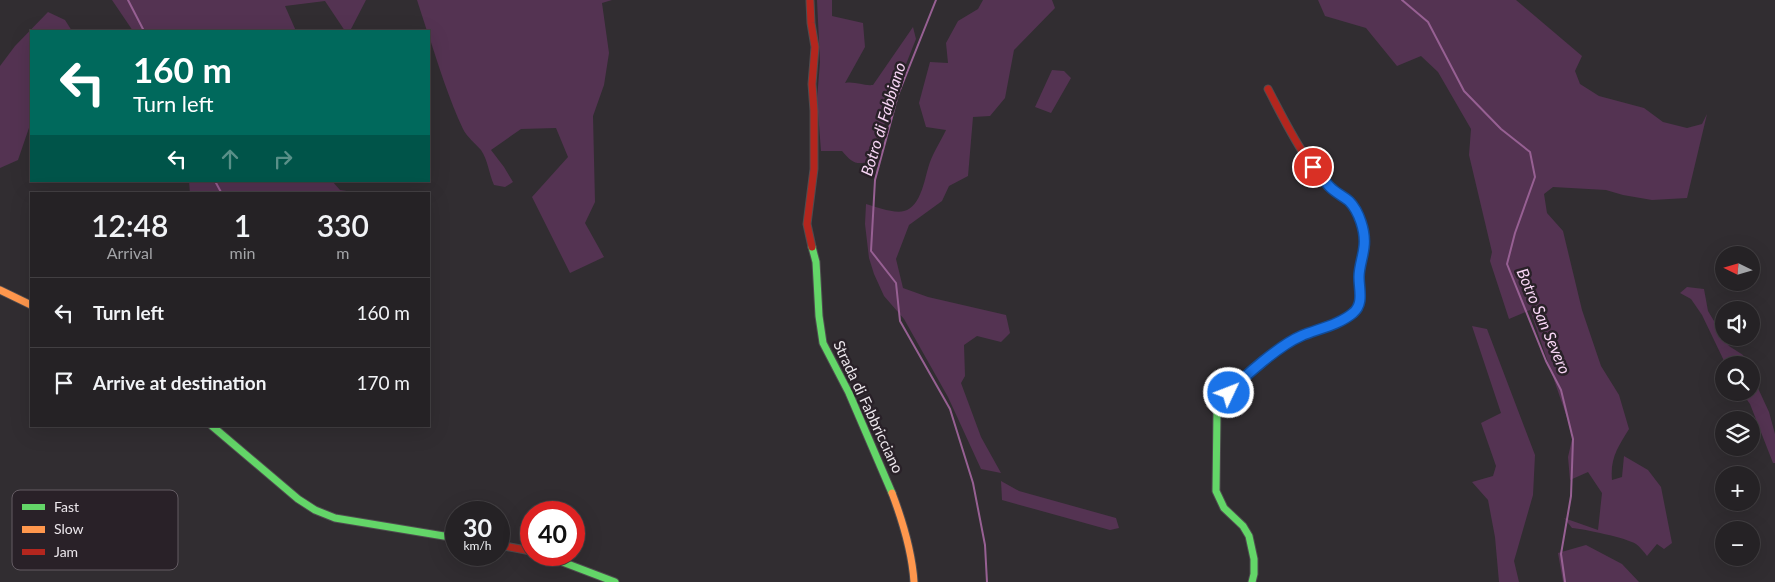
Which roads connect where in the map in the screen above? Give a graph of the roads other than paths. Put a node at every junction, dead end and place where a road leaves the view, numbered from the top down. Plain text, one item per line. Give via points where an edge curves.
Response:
1 (810, 1) edge
2 (1268, 89) dead end
3 (0, 290) edge
4 (30, 305) edge
5 (213, 427) edge
6 (445, 536) edge
7 (573, 566) edge
8 (615, 582) edge
9 (914, 582) edge
10 (1252, 582) edge

1 - 9 street, Strada di Fabbricciano via 815,47 812,84 814,169 807,224 816,262 823,343 849,393 888,483 902,520 913,563
2 - 10 street via 1313,167 1357,212 1365,246 1359,276 1361,300 1353,313 1285,345 1237,384 1217,412 1216,491 1224,508 1249,536 1254,560
3 - 4 street
5 - 6 street via 315,510 336,518
7 - 8 street

